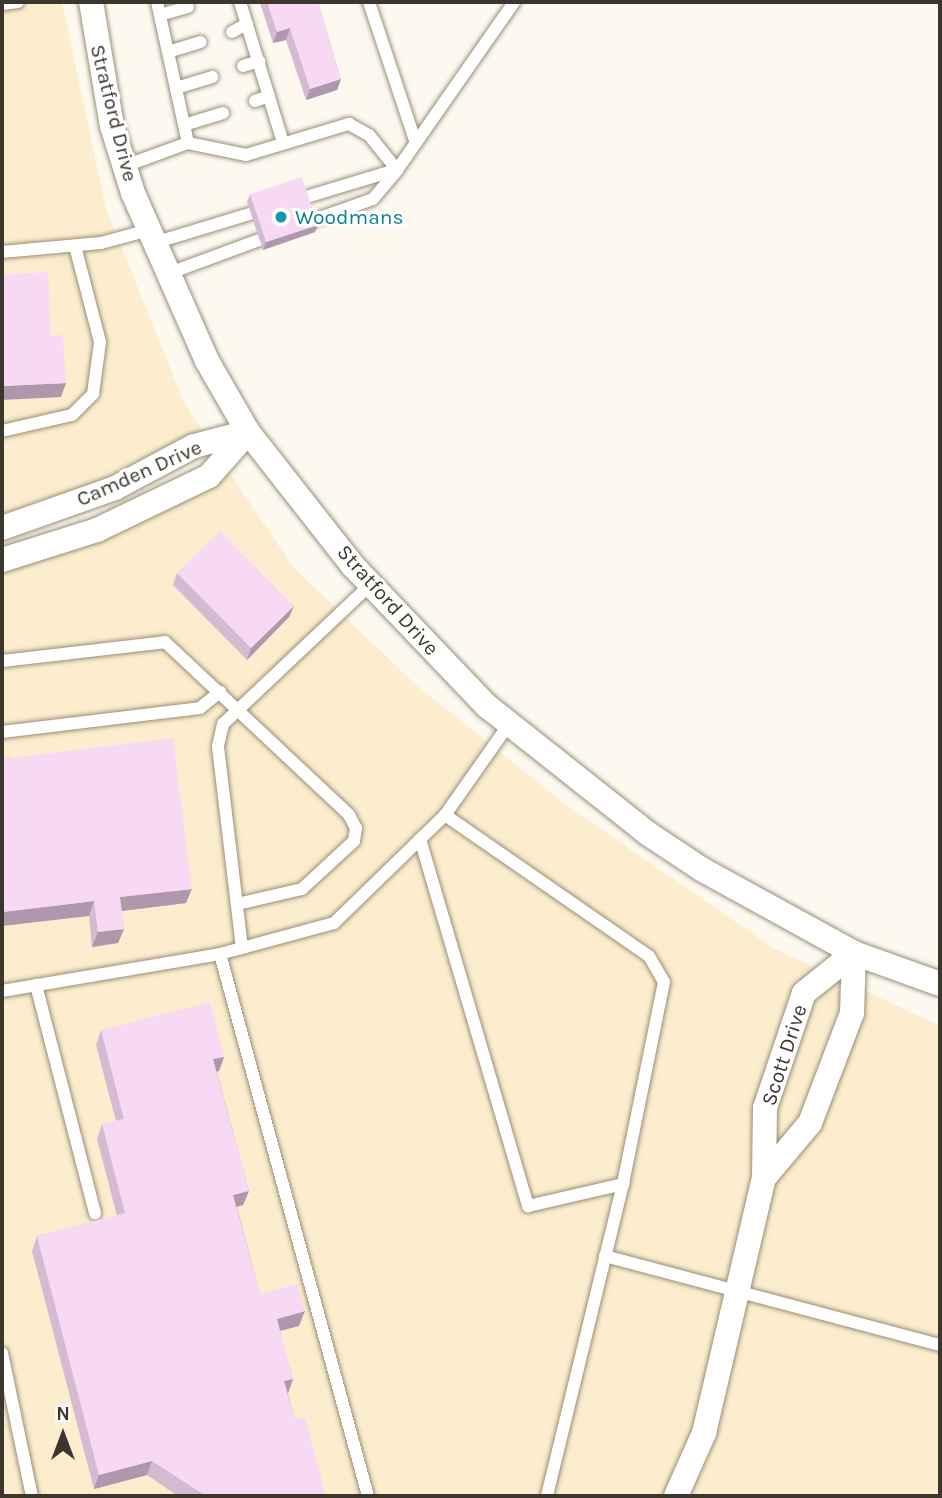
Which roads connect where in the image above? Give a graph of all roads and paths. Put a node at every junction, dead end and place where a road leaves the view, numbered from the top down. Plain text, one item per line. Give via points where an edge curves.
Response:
1 (18, 2) edge
2 (91, 2) edge
3 (157, 2) edge
4 (240, 2) edge
5 (369, 2) edge
6 (511, 3) edge
7 (2, 4) edge
8 (188, 7) dead end
9 (160, 15) junction
10 (247, 24) junction
11 (232, 32) dead end
12 (200, 42) dead end
13 (168, 52) junction
14 (259, 61) junction
15 (243, 66) dead end
16 (212, 77) dead end
17 (176, 88) junction
18 (270, 96) junction
19 (255, 101) dead end
20 (223, 113) dead end
21 (184, 125) junction
22 (415, 140) junction
23 (188, 143) junction
24 (283, 143) junction
25 (125, 166) junction
26 (397, 170) junction
27 (151, 237) junction
28 (75, 246) junction
29 (2, 252) edge
30 (167, 274) junction
31 (2, 431) edge
32 (248, 432) junction
33 (2, 528) edge
34 (2, 560) edge
35 (370, 585) junction
36 (2, 661) edge
37 (220, 692) junction
38 (239, 709) junction
39 (509, 724) junction
40 (2, 732) edge
41 (445, 815) junction
42 (420, 839) junction
43 (237, 904) junction
44 (242, 948) junction
45 (853, 953) junction
46 (220, 954) junction
47 (940, 984) edge
48 (36, 985) junction
49 (2, 991) edge
50 (764, 1178) junction
51 (623, 1184) junction
52 (95, 1213) dead end
53 (606, 1256) junction
54 (738, 1290) junction
55 (940, 1345) edge
56 (2, 1353) edge
57 (32, 1496) edge
58 (368, 1496) edge
59 (547, 1496) edge
60 (676, 1496) edge

1 - 7 lane
2 - 25 street, Stratford Drive via 98,62
3 - 9 lane
4 - 10 lane
5 - 22 lane
6 - 22 lane
8 - 9 lane
9 - 13 lane
10 - 11 lane
10 - 14 lane
12 - 13 lane
13 - 17 lane
14 - 15 lane
14 - 18 lane
16 - 17 lane
17 - 21 lane
18 - 19 lane
18 - 24 lane
20 - 21 lane
21 - 23 lane
22 - 26 lane
23 - 24 lane via 246,155
23 - 25 lane
24 - 26 lane via 349,124 369,135
25 - 27 street, Stratford Drive
26 - 27 lane
26 - 30 lane via 373,199
27 - 28 lane
27 - 30 street, Stratford Drive
28 - 29 lane
28 - 31 lane via 100,342 93,394 72,415
30 - 32 street, Stratford Drive via 206,361
32 - 33 street, Camden Drive via 194,446 116,488
32 - 34 street, Camden Drive via 209,476 97,530
32 - 35 street, Stratford Drive
35 - 38 lane
35 - 39 street, Stratford Drive
36 - 37 lane via 165,642
37 - 38 lane
37 - 40 lane via 200,708
38 - 43 lane via 223,724 218,746
38 - 43 lane via 349,815 356,828 344,855 302,889
39 - 41 lane
39 - 45 street, Stratford Drive via 681,855
41 - 42 lane
41 - 51 lane via 649,956 660,970 664,994
42 - 44 lane via 334,923
42 - 51 lane via 528,1206
43 - 44 lane
44 - 46 lane
45 - 47 street, Stratford Drive
45 - 50 street, Scott Drive via 852,1013 810,1123
45 - 50 street, Scott Drive via 804,993 765,1108
46 - 48 lane
46 - 58 lane
48 - 49 lane
48 - 52 lane
50 - 54 street, Scott Drive
51 - 53 lane
53 - 54 lane
53 - 59 lane
54 - 55 lane
54 - 60 street, Scott Drive via 704,1433
56 - 57 lane

